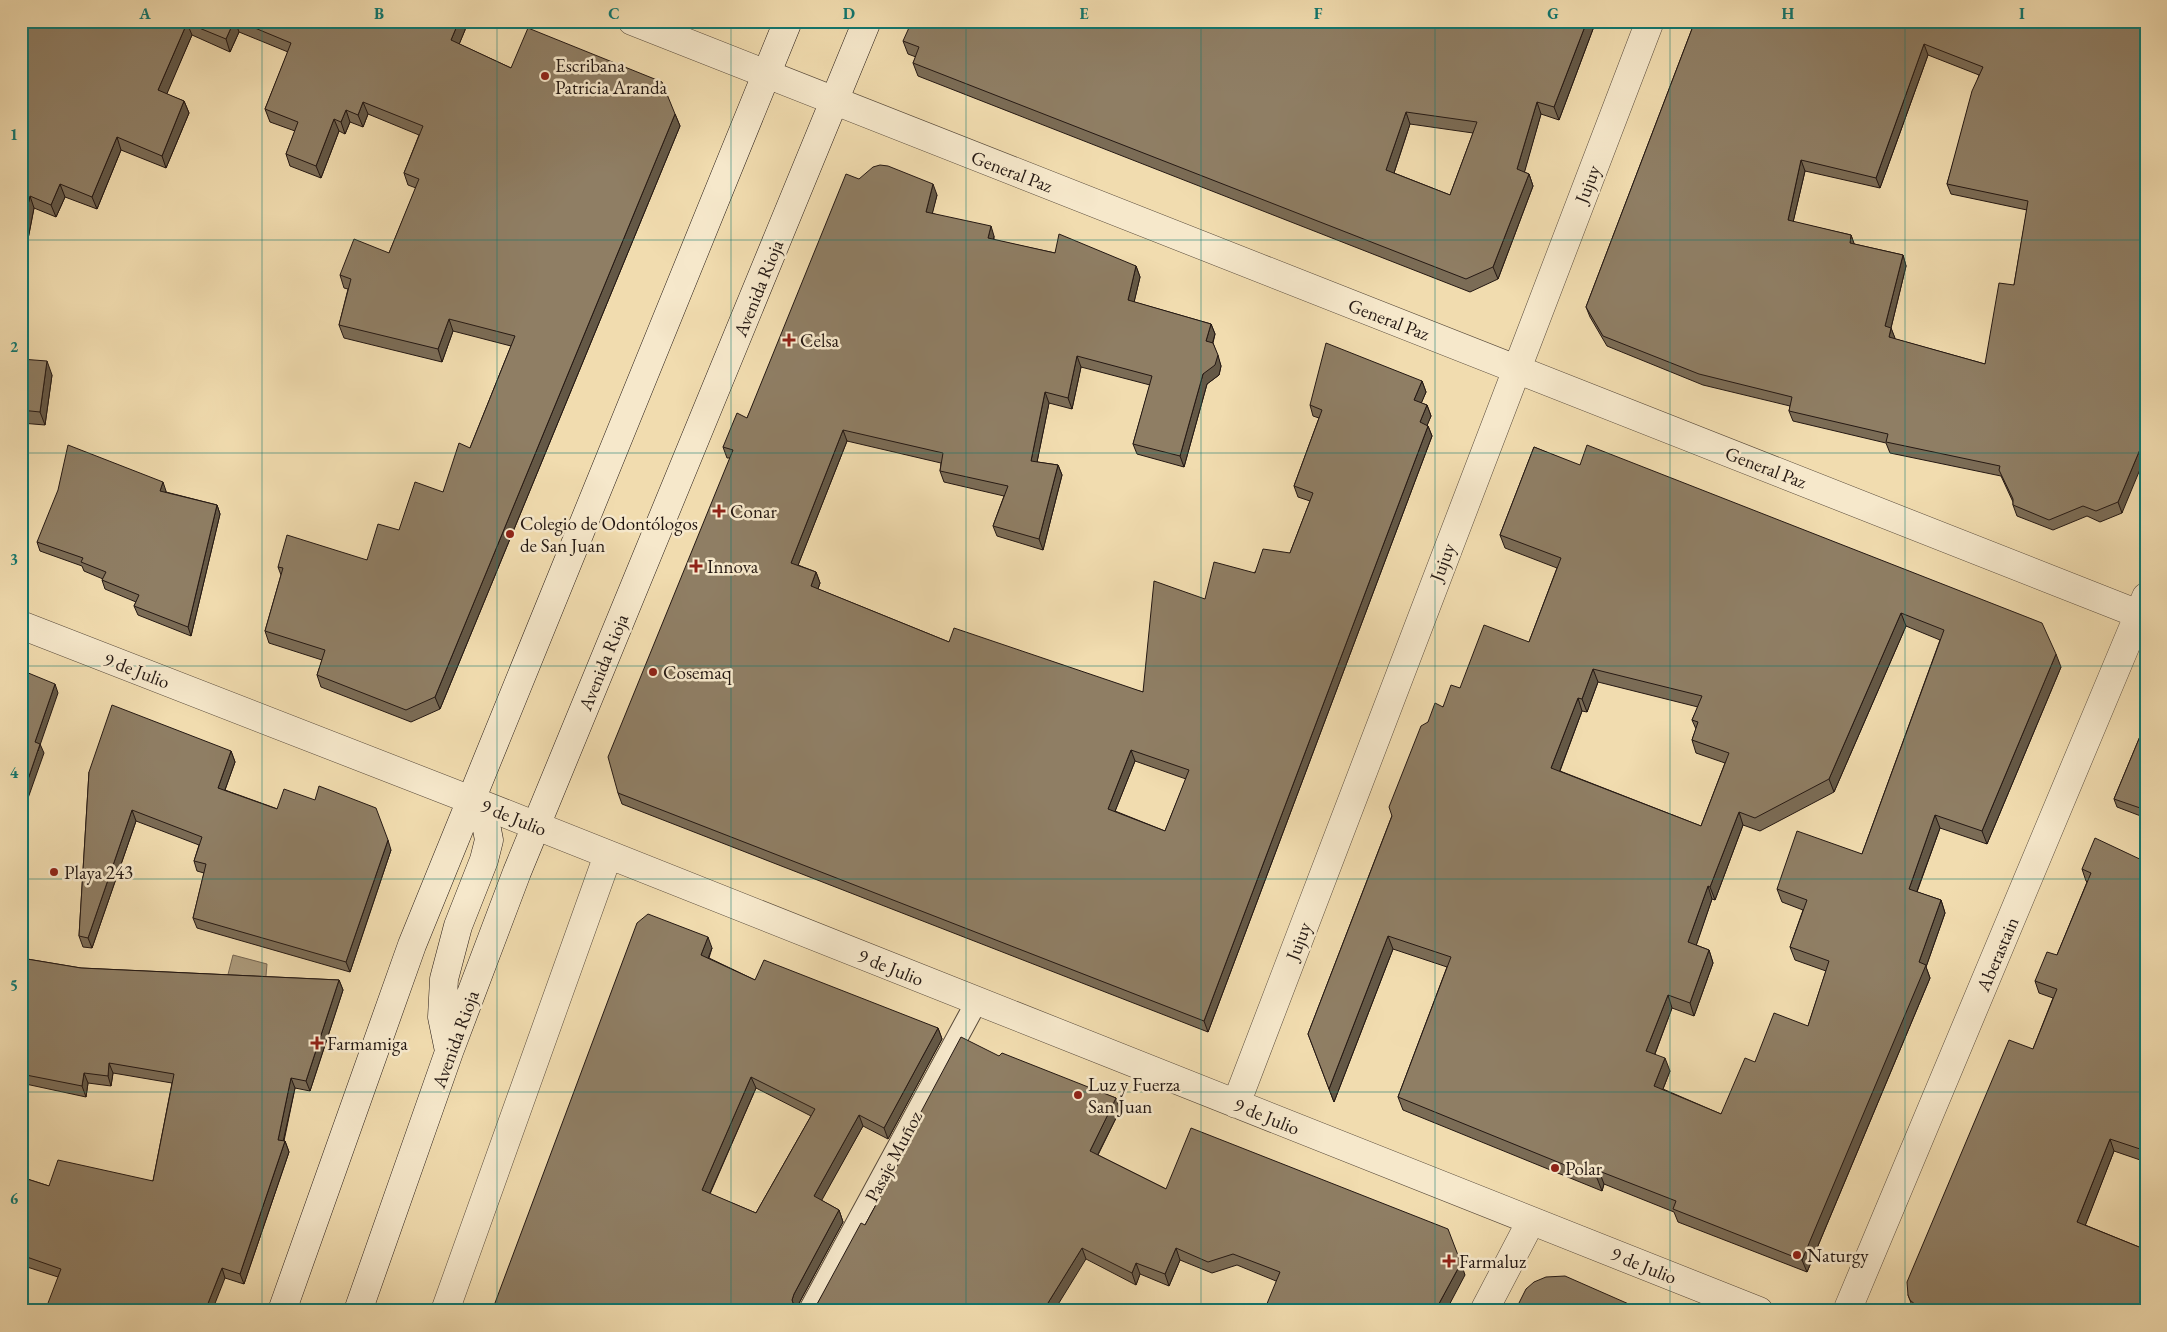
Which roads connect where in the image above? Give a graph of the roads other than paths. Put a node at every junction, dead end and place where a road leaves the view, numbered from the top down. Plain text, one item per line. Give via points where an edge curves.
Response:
1 (632, 21) edge
2 (788, 21) edge
3 (867, 21) edge
4 (1650, 21) edge
5 (767, 74) junction
6 (835, 101) junction
7 (1516, 369) junction
8 (2143, 609) edge
9 (21, 625) edge
10 (471, 800) junction
11 (536, 826) junction
12 (608, 854) junction
13 (977, 1001) junction
14 (449, 1052) junction
15 (1236, 1104) junction
16 (1531, 1220) junction
17 (282, 1310) edge
18 (358, 1311) edge
19 (445, 1311) edge
20 (809, 1311) edge
21 (1484, 1311) edge
22 (1759, 1311) edge
23 (1848, 1311) edge

1 - 5 street, General Paz
2 - 5 street
3 - 6 street, Avenida Rioja
4 - 7 street, Jujuy
5 - 6 street, General Paz
5 - 10 street
6 - 7 street, General Paz
6 - 11 street, Avenida Rioja
7 - 8 street, General Paz
7 - 15 street, Jujuy
8 - 23 street, Aberastain
9 - 10 street, 9 de Julio
10 - 11 street, 9 de Julio
10 - 14 street via 485,819 489,840 444,979 442,1017
10 - 17 street via 412,945
11 - 12 street, 9 de Julio
11 - 14 street, Avenida Rioja
12 - 13 street, 9 de Julio
12 - 19 street
13 - 15 street, 9 de Julio
13 - 20 lane, Pasaje Muñoz
14 - 18 street, Avenida Rioja
15 - 16 street, 9 de Julio
16 - 21 street
16 - 22 street, 9 de Julio

